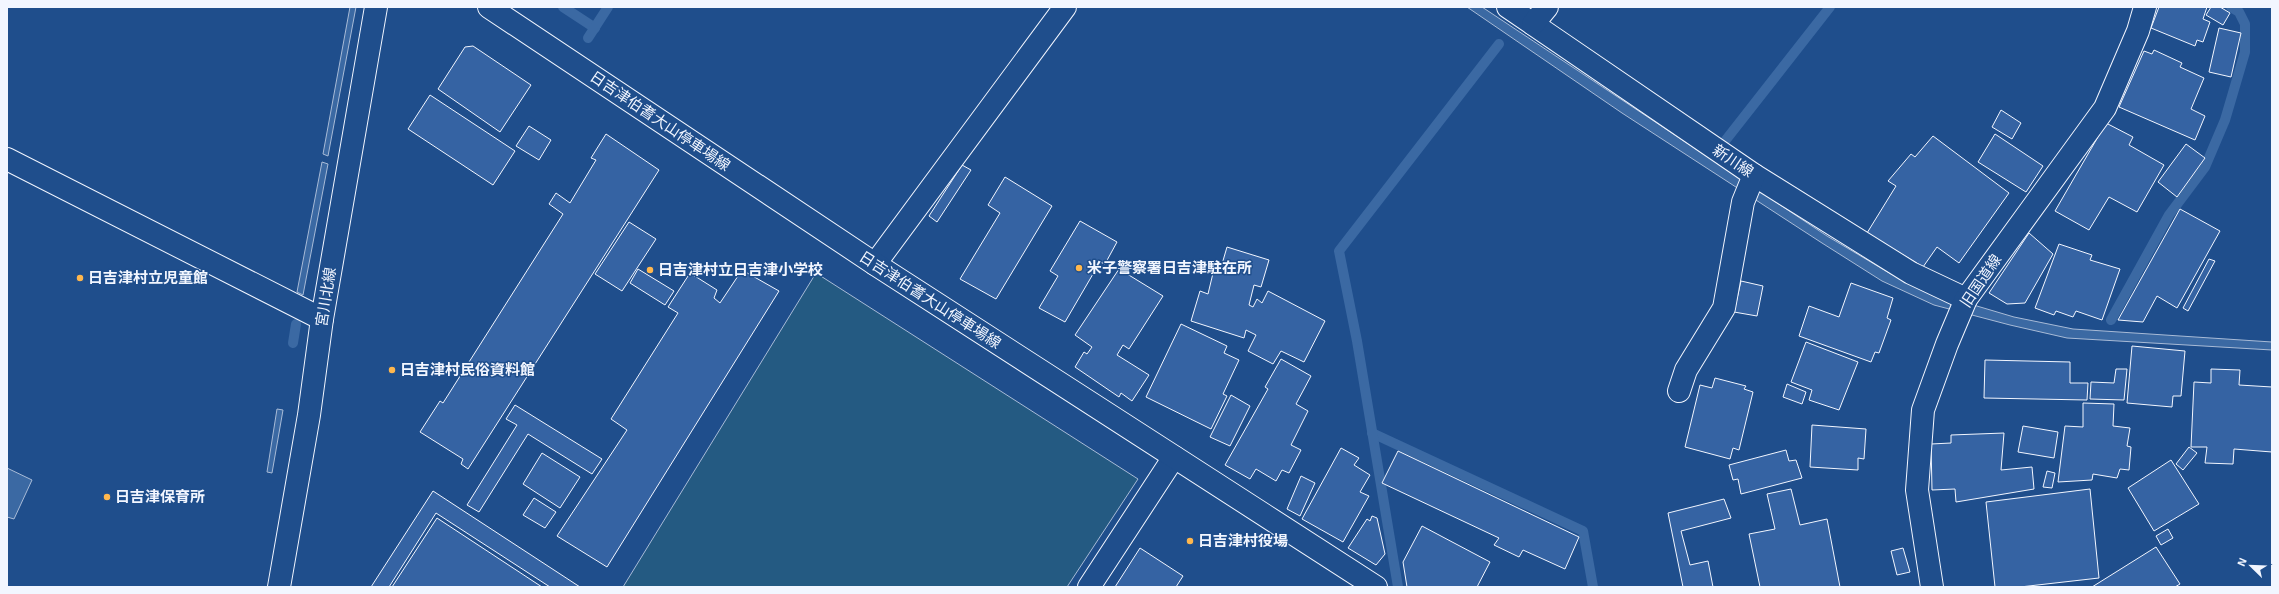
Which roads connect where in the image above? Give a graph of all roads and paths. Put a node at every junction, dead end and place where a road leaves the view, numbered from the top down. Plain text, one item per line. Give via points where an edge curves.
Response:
1 (376, 7) edge
2 (488, 7) edge
3 (1065, 7) edge
4 (1508, 7) edge
5 (1546, 7) edge
6 (2145, 7) edge
7 (1533, 24) junction
8 (7, 159) edge
9 (1754, 175) junction
10 (874, 264) junction
11 (1966, 299) junction
12 (322, 319) junction
13 (1679, 391) dead end
14 (1174, 457) junction
15 (279, 587) edge
16 (1089, 587) edge
17 (1376, 587) edge
18 (1932, 587) edge

1 - 12 street, 宮川北線
2 - 10 street, 日吉津伯耆大山停車場線
3 - 10 street
4 - 7 street, 新川線
5 - 7 street
6 - 11 street, 旧国道線 via 2138,31 2105,108
7 - 9 street, 新川線
8 - 12 street
9 - 11 street, 新川線 via 1911,273
9 - 13 street via 1742,202 1724,308 1686,370
10 - 14 street, 日吉津伯耆大山停車場線
11 - 18 street, 旧国道線 via 1923,410 1917,490
12 - 15 street, 宮川北線 via 309,415
14 - 16 street
14 - 17 street, 日吉津伯耆大山停車場線

